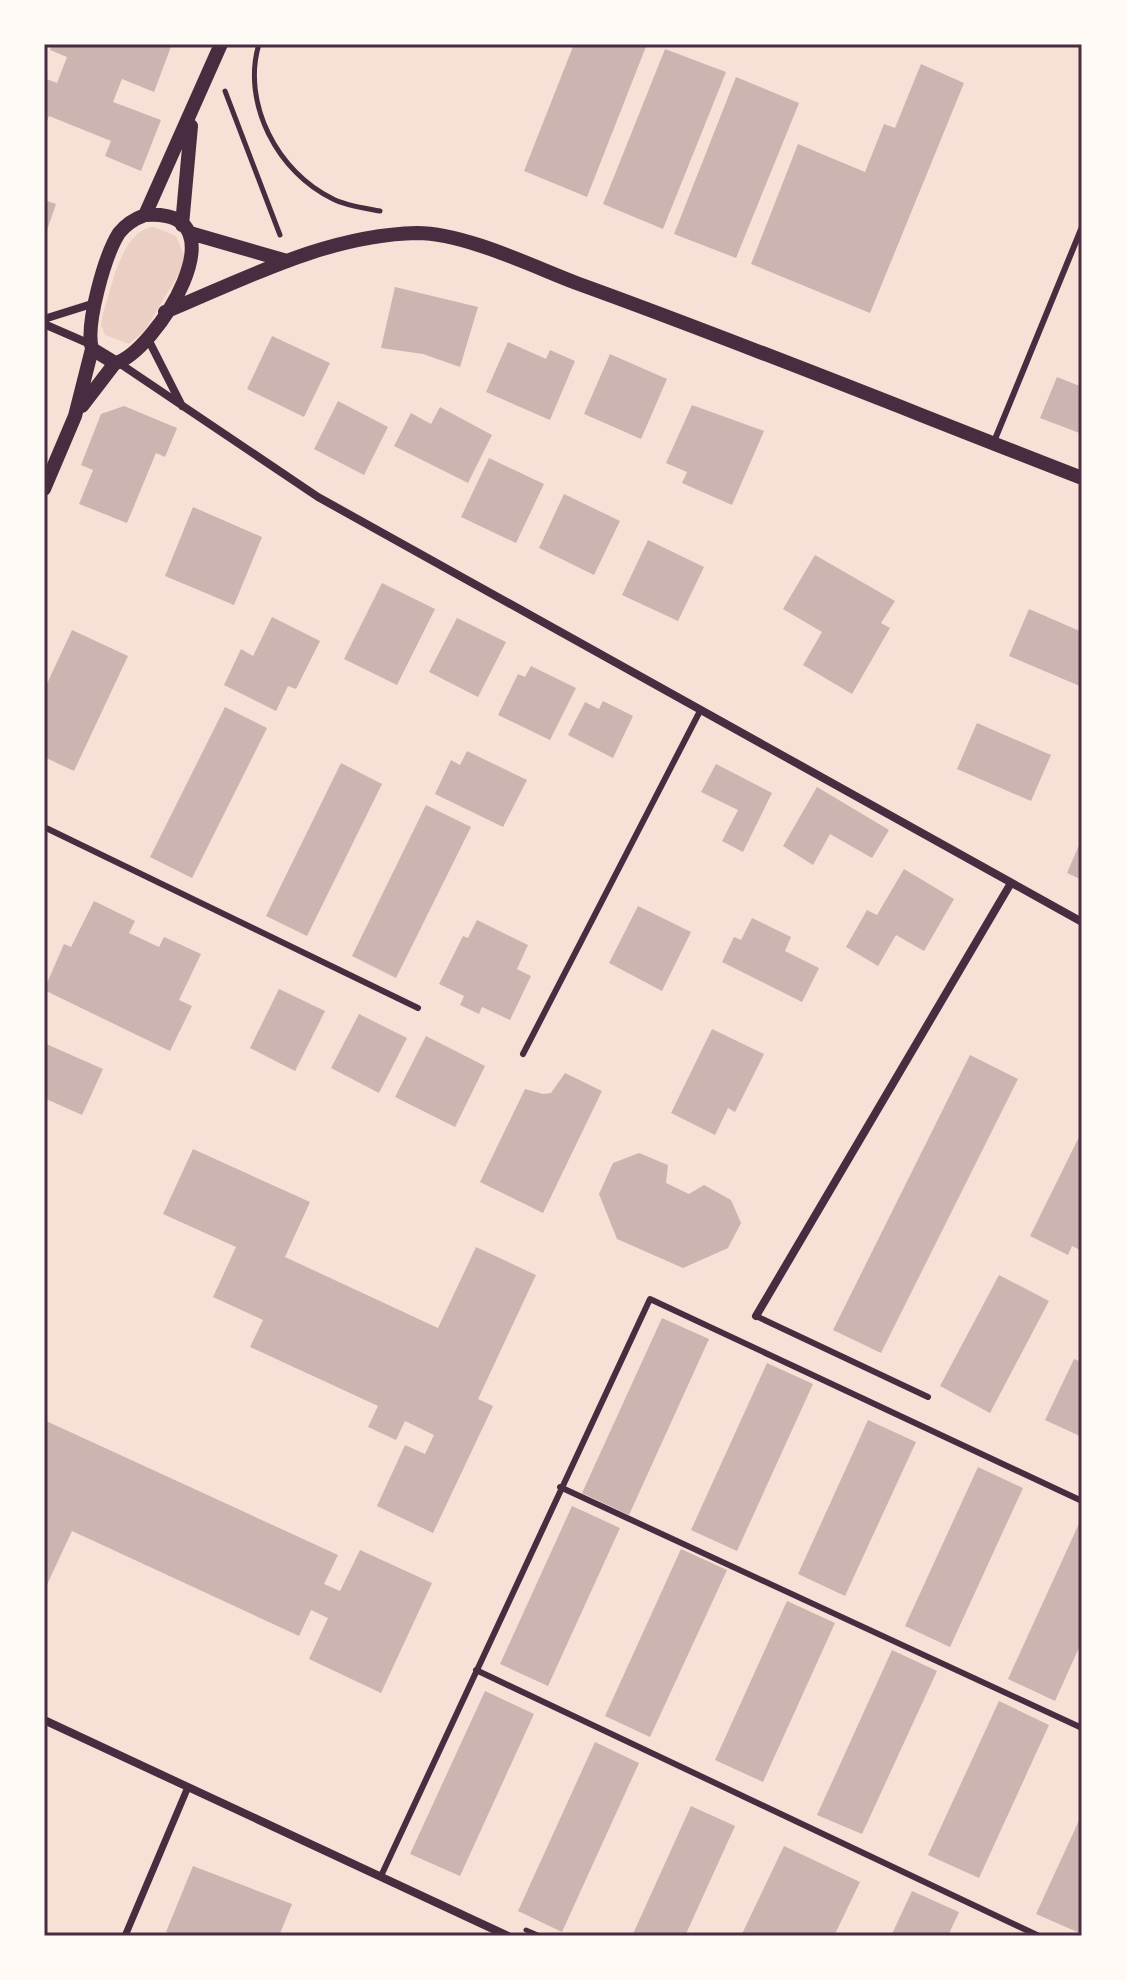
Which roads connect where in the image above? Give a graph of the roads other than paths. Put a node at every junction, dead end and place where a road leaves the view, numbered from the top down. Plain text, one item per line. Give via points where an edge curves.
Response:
1 (221, 44) edge
2 (192, 115) junction
3 (145, 215) junction
4 (1082, 227) edge
5 (186, 229) junction
6 (287, 261) junction
7 (96, 303) junction
8 (165, 312) junction
9 (44, 322) edge
10 (147, 337) junction
11 (91, 347) junction
12 (117, 363) junction
13 (183, 406) junction
14 (75, 416) junction
15 (993, 444) junction
16 (1082, 478) edge
17 (44, 489) edge
18 (700, 711) junction
19 (44, 827) edge
20 (1011, 883) junction
21 (1082, 922) edge
22 (418, 1008) dead end
23 (523, 1054) dead end
24 (756, 1316) joint
25 (928, 1397) dead end
26 (560, 1487) junction
27 (1082, 1501) edge
28 (476, 1670) junction
29 (44, 1720) edge
30 (1082, 1728) edge
31 (188, 1787) junction
32 (381, 1876) junction
33 (125, 1936) edge
34 (508, 1936) edge
35 (1039, 1936) edge

1 - 2 street
2 - 3 street
2 - 5 street
3 - 5 street via 164,216
3 - 7 street via 129,223 115,241
4 - 15 lane
5 - 6 street
5 - 8 street via 193,261
6 - 8 street
6 - 15 street via 362,237 422,233 451,239 675,319
7 - 9 street
7 - 11 street via 88,332
8 - 10 street
9 - 11 street
10 - 12 street
10 - 13 street
11 - 12 street
11 - 14 street
12 - 13 street
12 - 14 street
13 - 18 street via 318,497
14 - 17 street
15 - 16 street
18 - 20 street
18 - 23 lane
19 - 22 lane
20 - 21 street
20 - 24 street
24 - 25 lane
26 - 27 lane via 650,1299
26 - 28 lane
26 - 30 lane
28 - 32 lane
28 - 35 lane
29 - 31 street
31 - 32 street
31 - 33 street
32 - 34 street

